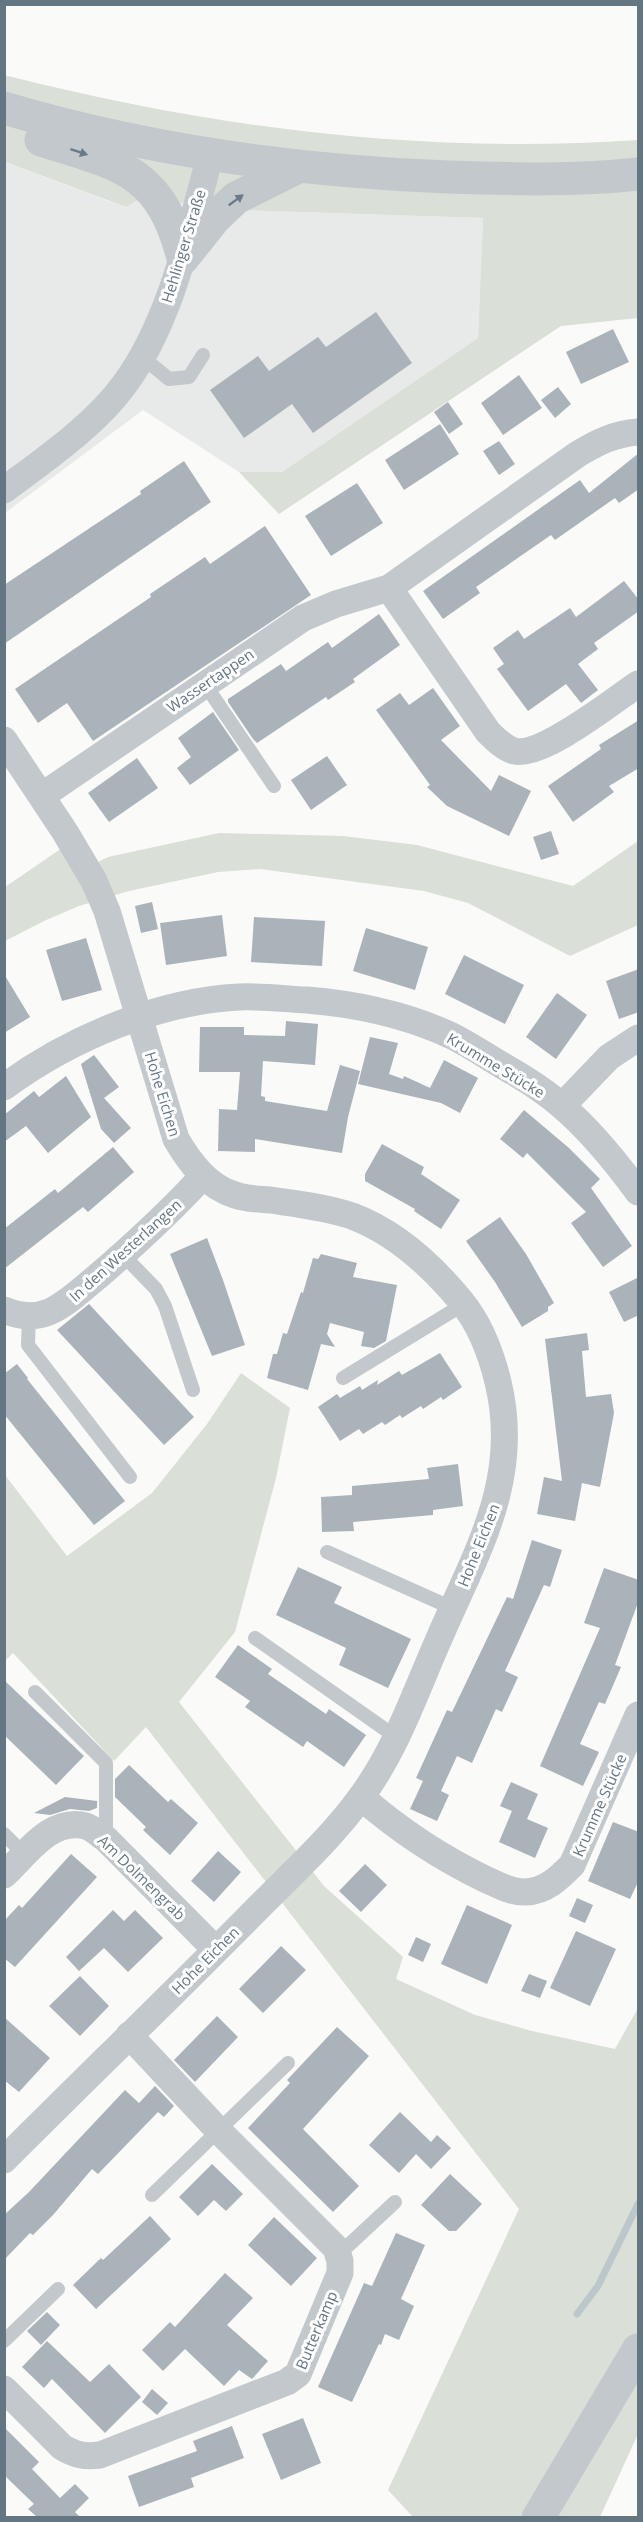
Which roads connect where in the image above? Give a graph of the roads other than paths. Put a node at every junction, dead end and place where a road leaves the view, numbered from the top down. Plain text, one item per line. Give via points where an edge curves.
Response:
1 (4, 108) edge
2 (4, 125) edge
3 (210, 156) junction
4 (298, 167) junction
5 (639, 174) edge
6 (183, 258) junction
7 (204, 355) dead end
8 (142, 357) junction
9 (639, 432) edge
10 (4, 490) edge
11 (389, 588) junction
12 (204, 683) junction
13 (639, 684) edge
14 (5, 744) edge
15 (274, 786) dead end
16 (43, 795) junction
17 (139, 1018) junction
18 (639, 1038) edge
19 (4, 1088) edge
20 (562, 1106) junction
21 (203, 1176) junction
22 (639, 1192) edge
23 (123, 1255) junction
24 (464, 1304) junction
25 (17, 1313) edge
26 (343, 1378) dead end
27 (193, 1390) dead end
28 (130, 1477) dead end
29 (327, 1552) dead end
30 (452, 1608) junction
31 (255, 1638) dead end
32 (34, 1692) dead end
33 (639, 1715) edge
34 (396, 1737) junction
35 (361, 1797) junction
36 (4, 1834) edge
37 (106, 1839) junction
38 (25, 1855) junction
39 (4, 1875) edge
40 (216, 1950) junction
41 (129, 2035) junction
42 (288, 2063) dead end
43 (219, 2131) junction
44 (4, 2160) edge
45 (152, 2195) dead end
46 (395, 2202) dead end
47 (338, 2255) junction
48 (58, 2289) dead end
49 (4, 2341) edge
50 (639, 2350) edge
51 (4, 2389) edge
52 (538, 2517) edge

1 - 3 street via 122,139
2 -> 6 street via 23,135 111,162 135,176 153,190 168,214
3 - 4 street
3 - 6 street, Hehlinger Straße
4 - 5 street via 502,178
6 -> 4 street via 236,198
6 - 8 street, Hehlinger Straße
7 - 8 lane via 189,377 169,379
8 - 10 street, Hehlinger Straße via 124,386 99,413
9 - 11 street, Wassertappen via 603,439 578,454
11 - 12 street, Wassertappen via 303,618
11 - 13 street via 488,732 515,751 533,750 550,743
12 - 15 lane
12 - 16 street, Wassertappen
14 - 16 street, Hohe Eichen
16 - 17 street, Hohe Eichen via 94,881 107,911
17 - 19 street via 68,1047
17 - 20 street, Krumme Stücke via 199,1002 239,997 334,1002 374,1010 451,1036
17 - 21 street, Hohe Eichen via 176,1139
18 - 20 street via 609,1058
20 - 22 street, Krumme Stücke via 606,1150
21 - 23 street, In den Westerlangen
21 - 24 street, Hohe Eichen via 237,1196 334,1210 375,1226 418,1257
23 - 25 street, In den Westerlangen via 48,1312
23 - 27 lane via 156,1289 165,1306
24 - 26 lane
24 - 30 street, Hohe Eichen via 493,1362 506,1436 493,1516
25 - 28 lane via 28,1345
29 - 30 lane
30 - 34 street, Hohe Eichen
31 - 34 lane
32 - 37 lane via 106,1763
33 - 35 street, Krumme Stücke via 572,1865 543,1889 510,1890 454,1864 394,1825
34 - 35 street, Hohe Eichen
35 - 40 street, Hohe Eichen
36 - 38 lane
37 - 38 street, Am Dolmengrab via 87,1827 68,1824 50,1830
37 - 40 street, Am Dolmengrab
38 - 39 street, Am Dolmengrab
40 - 41 street, Hohe Eichen
41 - 43 street
41 - 44 street, Hohe Eichen
42 - 43 lane
43 - 45 lane
43 - 47 street via 336,2248
46 - 47 lane
47 - 51 street, Butterkamp via 340,2273 298,2374 276,2388 88,2457 62,2447
48 - 49 lane
50 - 52 street

